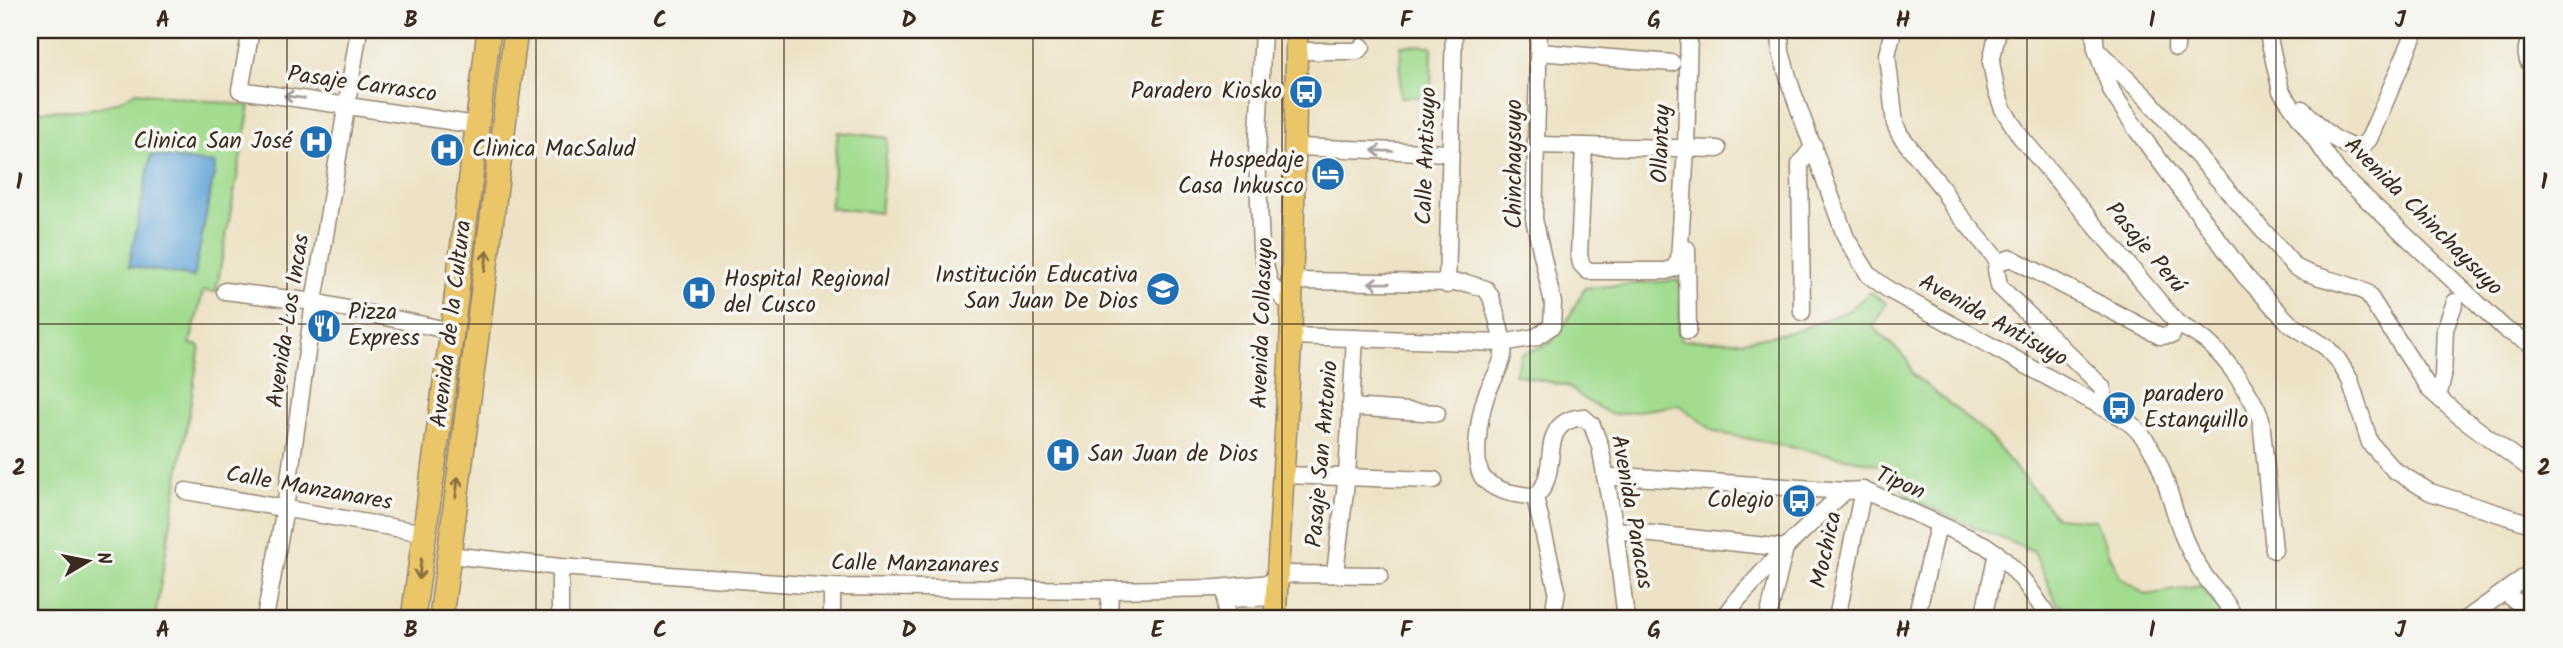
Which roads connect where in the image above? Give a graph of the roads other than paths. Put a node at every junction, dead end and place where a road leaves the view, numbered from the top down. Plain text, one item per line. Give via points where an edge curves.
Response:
1 (251, 30) edge
2 (359, 30) edge
3 (489, 30) edge
4 (516, 30) edge
5 (1263, 30) edge
6 (1454, 30) edge
7 (1539, 30) edge
8 (1689, 30) edge
9 (1780, 30) edge
10 (1893, 30) edge
11 (1998, 30) edge
12 (2094, 30) edge
13 (2177, 30) edge
14 (2267, 30) edge
15 (2416, 30) edge
16 (2533, 32) edge
17 (1296, 40) edge
18 (1362, 47) dead end
19 (2176, 48) dead end
20 (2096, 49) junction
21 (1539, 52) junction
22 (1672, 62) dead end
23 (2533, 68) edge
24 (2281, 91) junction
25 (347, 105) junction
26 (477, 125) junction
27 (1537, 145) junction
28 (1584, 146) junction
29 (1814, 146) junction
30 (1296, 147) junction
31 (1686, 148) junction
32 (1718, 149) dead end
33 (1450, 153) junction
34 (1999, 262) junction
35 (1447, 285) junction
36 (225, 291) dead end
37 (1291, 291) junction
38 (314, 302) junction
39 (2455, 302) dead end
40 (1802, 312) dead end
41 (2177, 323) junction
42 (452, 331) junction
43 (1688, 331) dead end
44 (1290, 336) junction
45 (1355, 338) junction
46 (1502, 343) junction
47 (2533, 345) edge
48 (2438, 397) junction
49 (2100, 406) junction
50 (1350, 407) junction
51 (1437, 413) dead end
52 (2532, 470) edge
53 (1283, 475) junction
54 (1347, 475) junction
55 (1605, 477) junction
56 (1434, 480) dead end
57 (1863, 490) junction
58 (186, 491) dead end
59 (1845, 491) junction
60 (1535, 497) junction
61 (285, 508) junction
62 (2533, 522) edge
63 (1938, 526) junction
64 (1615, 530) junction
65 (424, 533) junction
66 (1785, 548) junction
67 (2274, 550) dead end
68 (1997, 553) junction
69 (449, 555) junction
70 (560, 567) junction
71 (2533, 572) edge
72 (1335, 573) junction
73 (1380, 575) dead end
74 (832, 587) junction
75 (1110, 590) junction
76 (2504, 592) junction
77 (1226, 594) junction
78 (1276, 598) edge
79 (1555, 603) dead end
80 (2041, 611) edge
81 (2533, 614) edge
82 (265, 618) edge
83 (416, 618) edge
84 (441, 618) edge
85 (560, 618) edge
86 (832, 618) edge
87 (1109, 618) edge
88 (1226, 618) edge
89 (1626, 618) edge
90 (1724, 618) edge
91 (1768, 618) edge
92 (1837, 618) edge
93 (1916, 618) edge
94 (1983, 618) edge
95 (2049, 618) edge
96 (2234, 618) edge
97 (2468, 618) edge

25 -> 1 street, Pasaje Carrasco via 240,90
2 - 25 street, Avenida Los Incas
3 - 26 highway, Avenida de la Cultura
69 -> 4 highway, Avenida de la Cultura
5 - 37 street via 1257,156 1262,248 1270,285 1284,299
6 - 33 street, Calle Antisuyo
7 - 21 street, Chinchaysuyo
8 - 31 street, Ollantay
9 - 29 street, Avenida Antisuyo via 1791,87
10 - 34 street via 1887,55 1900,135
11 - 41 street, Pasaje Perú via 1991,62 2003,109 2020,136
12 - 20 street
13 - 19 street
14 - 24 street, Avenida Chinchaysuyo
15 - 24 street via 2369,139 2360,148 2339,142
16 - 23 street via 2526,48
17 - 18 street via 1357,51
17 - 30 main road, Avenida Collasuyo
20 - 48 street via 2146,97 2295,267 2367,293
20 - 62 street via 2112,92 2245,276 2289,323 2338,360 2350,380 2370,443 2394,470 2430,492
21 - 22 street
21 - 27 street, Chinchaysuyo
24 - 47 street, Avenida Chinchaysuyo via 2339,173 2506,330
25 - 26 street, Pasaje Carrasco
25 - 38 street, Avenida Los Incas
26 - 42 highway, Avenida de la Cultura
27 - 28 street
27 - 46 street, Chinchaysuyo via 1535,223 1553,303 1552,326 1536,337
28 - 31 street
28 - 31 street, Ollantay via 1578,254 1588,271 1674,268 1679,260
29 - 40 street via 1800,164
29 - 49 street, Avenida Antisuyo via 1846,238 1869,275
33 -> 30 street
30 - 37 main road, Avenida Collasuyo
31 - 32 street
31 - 43 street
33 - 35 street, Calle Antisuyo
34 - 41 street, Pasaje Perú via 2011,258 2160,336 2172,335
34 - 49 street via 1999,286 2097,382 2105,396
35 -> 37 street
35 - 46 street via 1466,283 1486,289
36 - 38 street
37 - 44 main road, Avenida Collasuyo
38 - 42 street
38 - 61 street, Avenida Los Incas
39 - 48 street via 2445,329
41 - 67 street via 2205,340 2224,359 2257,408
42 - 65 highway, Avenida de la Cultura
44 - 45 street
44 - 53 main road, Avenida Collasuyo
45 - 46 street
45 - 50 street, Pasaje San Antonio
46 - 60 street via 1503,358 1486,396 1478,438 1480,474 1505,492
48 - 52 street
49 - 96 street, Avenida Antisuyo via 2126,420 2149,442 2182,533 2201,571
50 - 51 street
50 - 54 street, Pasaje San Antonio
53 - 54 street
53 - 78 main road, Avenida Collasuyo
54 - 56 street
54 - 72 street, Pasaje San Antonio
55 - 59 street
55 - 60 street, Avenida Paracas via 1592,425 1584,417 1567,419 1552,440 1548,480
55 - 64 street, Avenida Paracas
57 - 59 street, Tipon
57 - 63 street, Tipon
57 - 92 street, Mochica
58 - 61 street, Calle Manzanares
59 - 66 street, Tipon
60 - 79 street
61 - 65 street, Calle Manzanares
61 - 82 street, Avenida Los Incas
63 - 68 street, Tipon
63 - 93 street
64 - 66 street
64 - 89 street, Avenida Paracas
65 -> 83 highway, Avenida de la Cultura
66 - 90 street, Tipon
66 - 91 street
68 - 80 street, Tipon via 2018,572
68 - 94 street
69 - 70 street, Calle Manzanares
69 - 84 highway, Avenida de la Cultura
70 - 74 street, Calle Manzanares
70 - 85 street
71 - 76 street
72 - 73 street, Calle Manzanares
72 - 78 street, Calle Manzanares via 1289,574
74 - 75 street, Calle Manzanares
74 - 86 street
75 - 77 street, Calle Manzanares
75 - 87 street
76 - 81 street
76 - 97 street
77 - 78 street, Calle Manzanares
77 - 88 street
80 - 95 street

